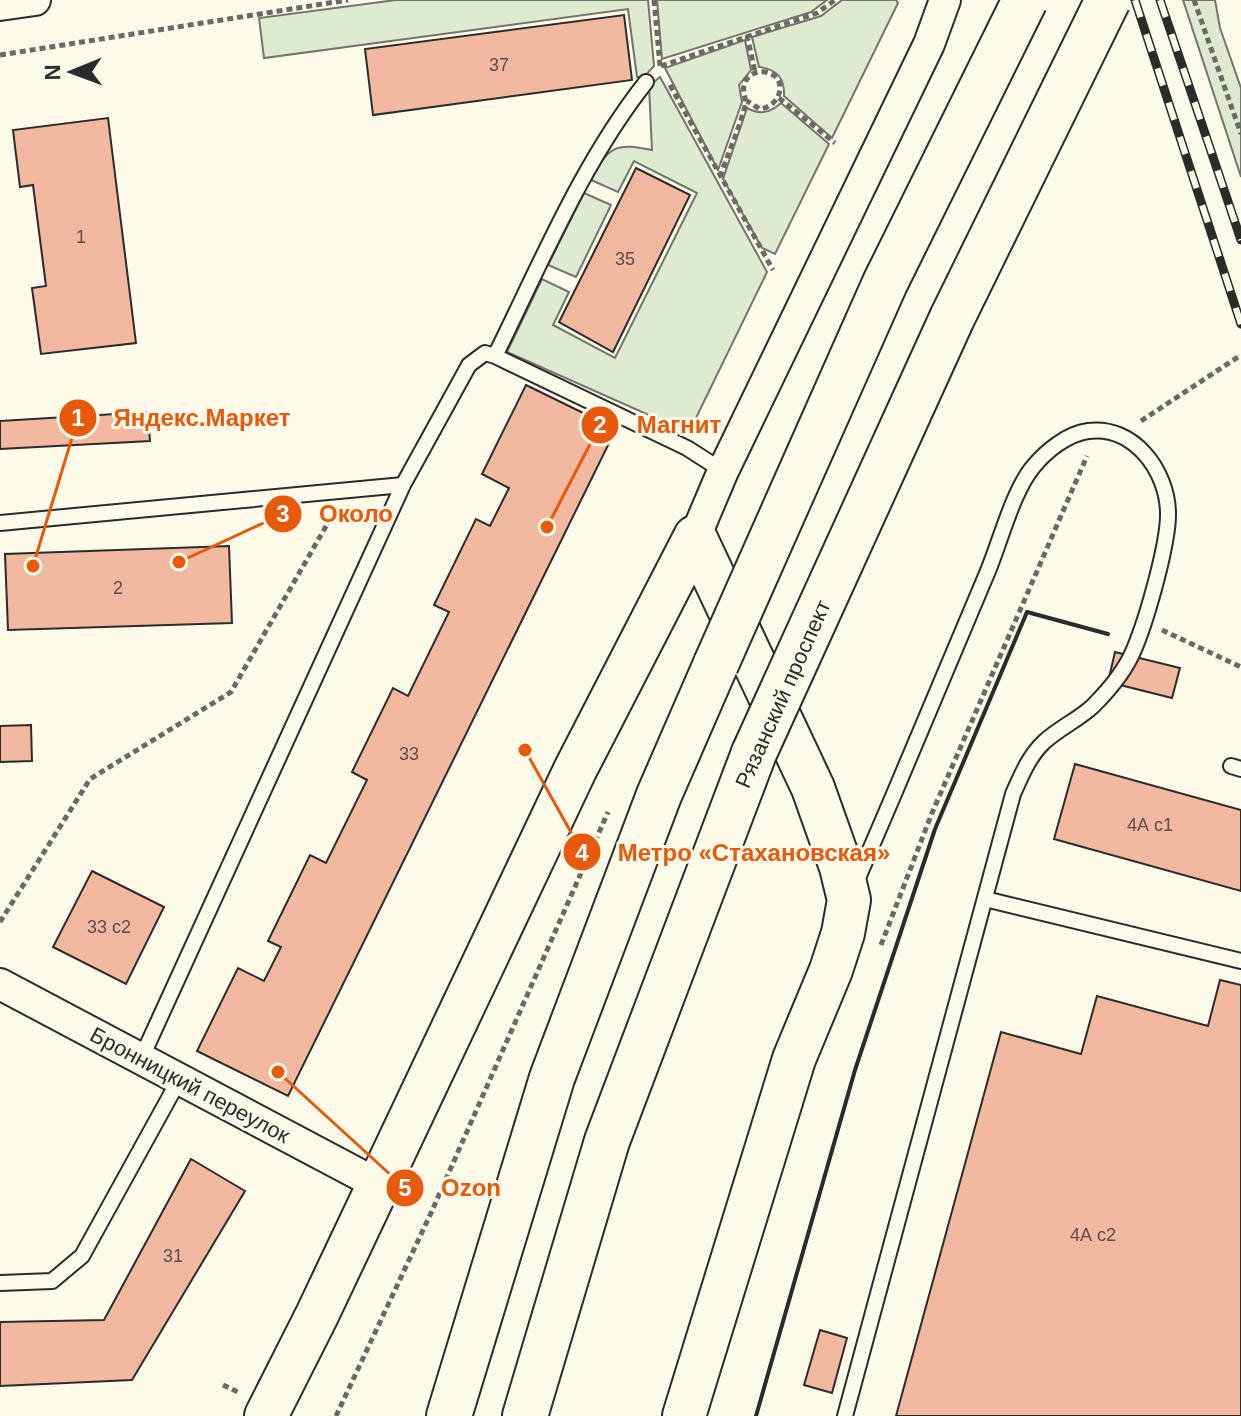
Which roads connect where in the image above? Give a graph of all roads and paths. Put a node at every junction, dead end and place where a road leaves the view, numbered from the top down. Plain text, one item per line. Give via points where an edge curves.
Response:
1 (35, 0) edge
2 (348, 0) edge
3 (654, 0) edge
4 (835, 0) edge
5 (945, 0) edge
6 (1025, 0) edge
7 (1108, 0) edge
8 (1194, 0) edge
9 (0, 5) edge
10 (747, 35) junction
11 (0, 55) edge
12 (660, 66) junction
13 (755, 72) junction
14 (646, 82) dead end
15 (779, 98) junction
16 (747, 101) junction
17 (1241, 134) edge
18 (835, 143) dead end
19 (720, 178) junction
20 (773, 270) dead end
21 (1241, 355) edge
22 (495, 356) junction
23 (1119, 435) junction
24 (723, 471) junction
25 (403, 485) junction
26 (347, 489) junction
27 (0, 523) edge
28 (695, 537) junction
29 (1143, 621) junction
30 (1241, 667) edge
31 (985, 899) junction
32 (849, 900) junction
33 (0, 922) edge
34 (877, 956) dead end
35 (1241, 961) edge
36 (0, 984) edge
37 (141, 1059) junction
38 (179, 1080) junction
39 (379, 1185) junction
40 (0, 1283) edge
41 (266, 1416) edge
42 (449, 1416) edge
43 (525, 1416) edge
44 (684, 1416) edge
45 (845, 1416) edge

1 - 9 street
2 - 11 path
3 - 12 path
4 - 10 path via 817,13
5 - 24 street via 929,44
6 - 42 main road, bridge via 885,283 659,795 552,1078
7 - 43 main road, Рязанский проспект, bridge via 952,318 754,753 607,1141
8 - 17 path
10 - 12 path
10 - 13 path
12 - 19 path
13 - 15 path via 772,74 781,89
13 - 16 path via 744,85
14 - 22 lane via 582,180
15 - 16 path via 760,109
15 - 18 path
16 - 19 path
19 - 20 path
21 - 23 path
22 - 24 lane via 687,448
22 - 25 lane via 485,353 469,365
23 - 29 lane via 1143,451 1161,477 1168,512
23 - 32 lane via 1089,431 1057,444 1031,469
23 - 34 path via 1088,453 932,813
24 - 28 street
25 - 26 lane
25 - 37 lane
26 - 27 lane
26 - 33 path via 231,692 90,779
28 - 32 street via 813,788
28 - 39 street via 575,770
29 - 30 path
29 - 31 lane via 1119,676 1092,707 1043,743 1027,765 1013,794
31 - 35 lane
31 - 45 lane
32 - 44 street via 843,933 794,1059
36 - 37 street, Бронницкий переулок
37 - 38 street, Бронницкий переулок
38 - 39 street, Бронницкий переулок
38 - 40 lane via 82,1256 52,1281
39 - 41 street

